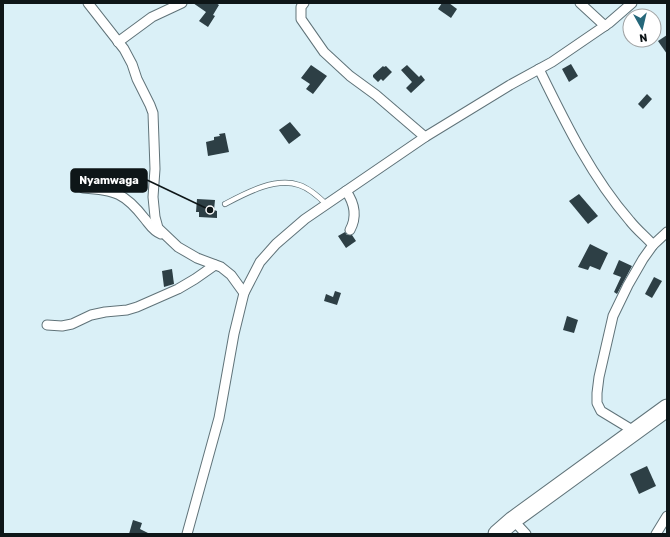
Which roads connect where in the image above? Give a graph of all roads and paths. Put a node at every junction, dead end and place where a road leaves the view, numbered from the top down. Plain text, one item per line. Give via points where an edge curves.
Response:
1 (88, 3) edge
2 (182, 3) edge
3 (304, 3) edge
4 (580, 3) edge
5 (632, 3) edge
6 (605, 26) junction
7 (118, 42) junction
8 (538, 69) junction
9 (426, 138) junction
10 (84, 188) dead end
11 (346, 191) junction
12 (225, 204) dead end
13 (326, 205) junction
14 (350, 230) dead end
15 (667, 232) edge
16 (166, 236) junction
17 (653, 245) junction
18 (215, 265) junction
19 (244, 293) junction
20 (47, 325) dead end
21 (667, 408) edge
22 (634, 431) junction
23 (667, 516) edge
24 (512, 520) junction
25 (187, 534) edge
26 (497, 534) edge
27 (526, 534) edge
28 (656, 534) edge

1 - 7 street
2 - 7 street via 152,18
3 - 9 street via 301,7 301,19 324,52
4 - 6 street
5 - 6 street
6 - 8 street
7 - 16 street via 132,64 153,113 154,210 158,228
8 - 9 street
8 - 17 street via 576,143 602,185
9 - 11 street
10 - 16 street via 118,193 128,199 157,232
11 - 13 street
11 - 14 street via 355,215
12 - 13 lane via 271,184 288,183 309,190
13 - 19 street via 276,244 260,262
15 - 17 street
16 - 18 street via 178,247
17 - 22 street via 628,285 613,316 597,392 597,403 601,412
18 - 19 street via 231,275
18 - 20 street via 178,289 137,307 91,315 72,324
19 - 25 street via 219,418
21 - 22 highway
22 - 24 highway
23 - 28 street
24 - 26 highway
24 - 27 street

